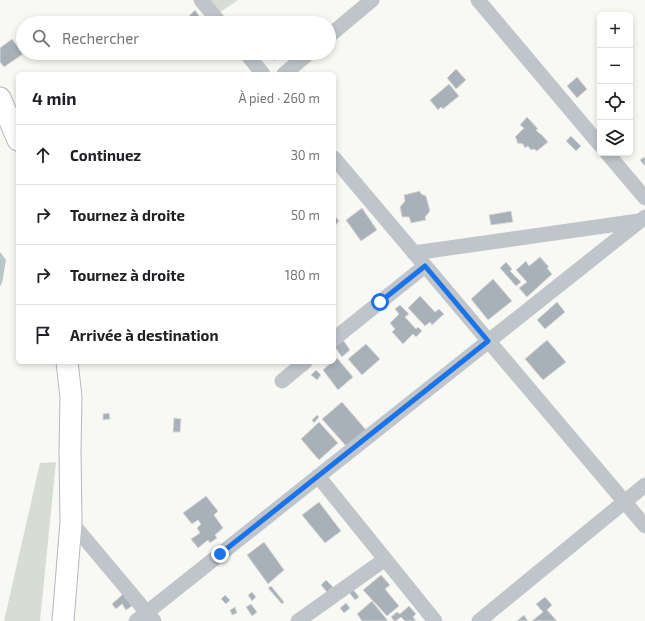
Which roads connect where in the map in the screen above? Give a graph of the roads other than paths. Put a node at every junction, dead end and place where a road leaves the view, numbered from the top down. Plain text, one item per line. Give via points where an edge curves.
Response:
1 (201, 0) edge
2 (372, 0) edge
3 (478, 0) edge
4 (214, 16) edge
5 (336, 30) edge
6 (252, 60) edge
7 (301, 60) edge
8 (261, 72) edge
9 (286, 72) edge
10 (0, 98) edge
11 (16, 135) edge
12 (597, 141) edge
13 (610, 156) edge
14 (336, 163) edge
15 (645, 198) edge
16 (643, 219) edge
17 (414, 253) junction
18 (425, 266) junction
19 (336, 337) edge
20 (488, 341) junction
21 (67, 364) edge
22 (303, 364) edge
23 (282, 381) dead end
24 (318, 476) junction
25 (645, 484) edge
26 (624, 502) junction
27 (71, 522) junction
28 (645, 526) edge
29 (384, 560) junction
30 (146, 618) edge
31 (63, 621) edge
32 (298, 621) edge
33 (435, 621) edge
34 (479, 621) edge

1 - 4 street
2 - 5 street
3 - 12 street
6 - 8 street
7 - 9 street
10 - 11 main road
13 - 15 street
14 - 17 street
16 - 17 street
16 - 20 street
17 - 18 street
18 - 19 street
18 - 20 street
20 - 24 street
20 - 26 street
21 - 27 main road via 71,396
22 - 23 street
24 - 29 street
24 - 30 street
25 - 26 street
26 - 28 street
26 - 34 street
27 - 30 street
27 - 31 main road
29 - 32 street
29 - 33 street

